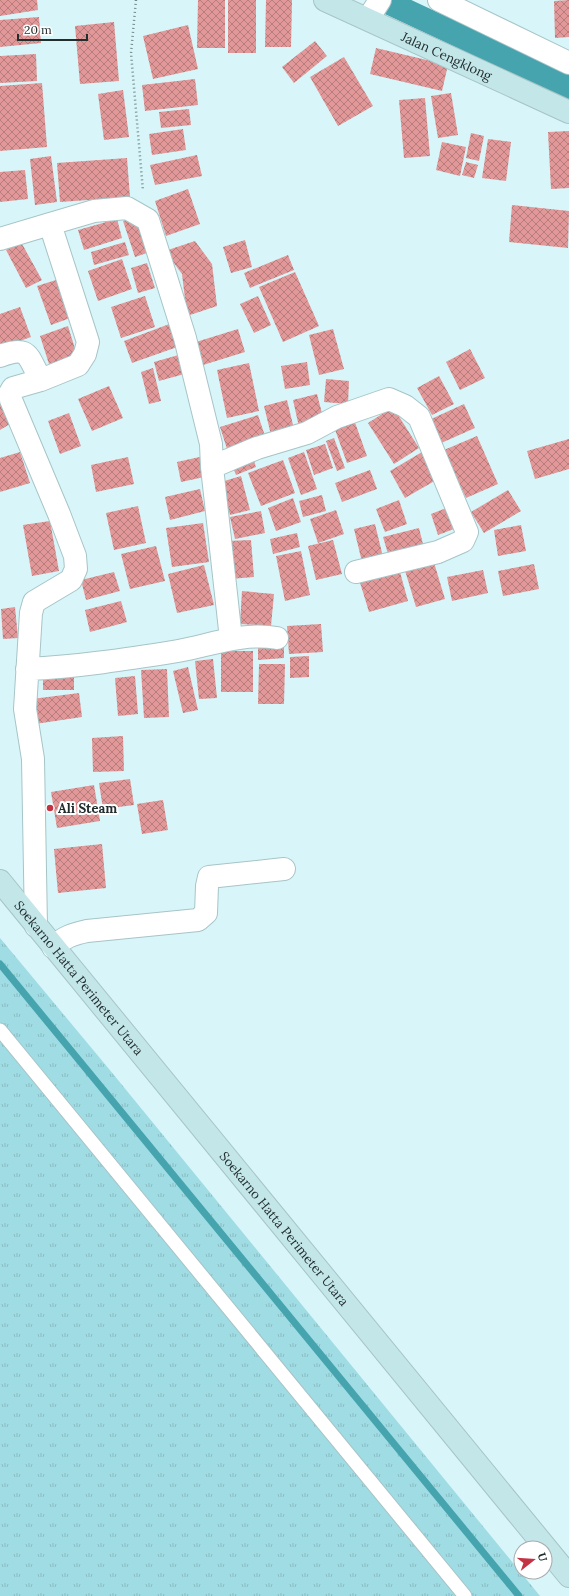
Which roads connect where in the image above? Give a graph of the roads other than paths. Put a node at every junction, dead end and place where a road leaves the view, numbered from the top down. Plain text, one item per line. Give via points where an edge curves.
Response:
1 (325, 0) edge
2 (439, 0) edge
3 (373, 10) edge
4 (569, 63) edge
5 (569, 112) edge
6 (50, 224) junction
7 (0, 239) edge
8 (0, 356) edge
9 (41, 380) junction
10 (212, 467) junction
11 (356, 572) dead end
12 (277, 638) dead end
13 (231, 639) junction
14 (27, 668) junction
15 (284, 869) dead end
16 (0, 881) edge
17 (36, 926) junction
18 (53, 947) junction
19 (0, 1030) edge
20 (569, 1576) edge
21 (465, 1596) edge

1 - 3 main road, Jalan Cengklong
2 - 4 street
3 - 5 main road, Jalan Cengklong
6 - 7 street
6 - 9 street via 88,342 86,354 78,365
6 - 10 street via 94,211 127,208 148,220 185,338 211,444
8 - 9 street via 14,351 27,354
9 - 14 street via 14,388 10,393 11,400 60,514 76,569 71,580 34,602 30,613
10 - 11 street via 257,448 307,433 337,417 389,399 405,406 419,418 467,532 463,541 438,552
10 - 13 street
12 - 13 street via 248,636
13 - 14 street via 179,650 62,668
14 - 17 street via 26,709 33,759
15 - 18 street via 209,877 206,913 198,920 87,931 62,938
16 - 17 main road, Soekarno Hatta Perimeter Utara
17 - 18 main road, Soekarno Hatta Perimeter Utara
18 - 20 main road, Soekarno Hatta Perimeter Utara
19 - 21 lane

